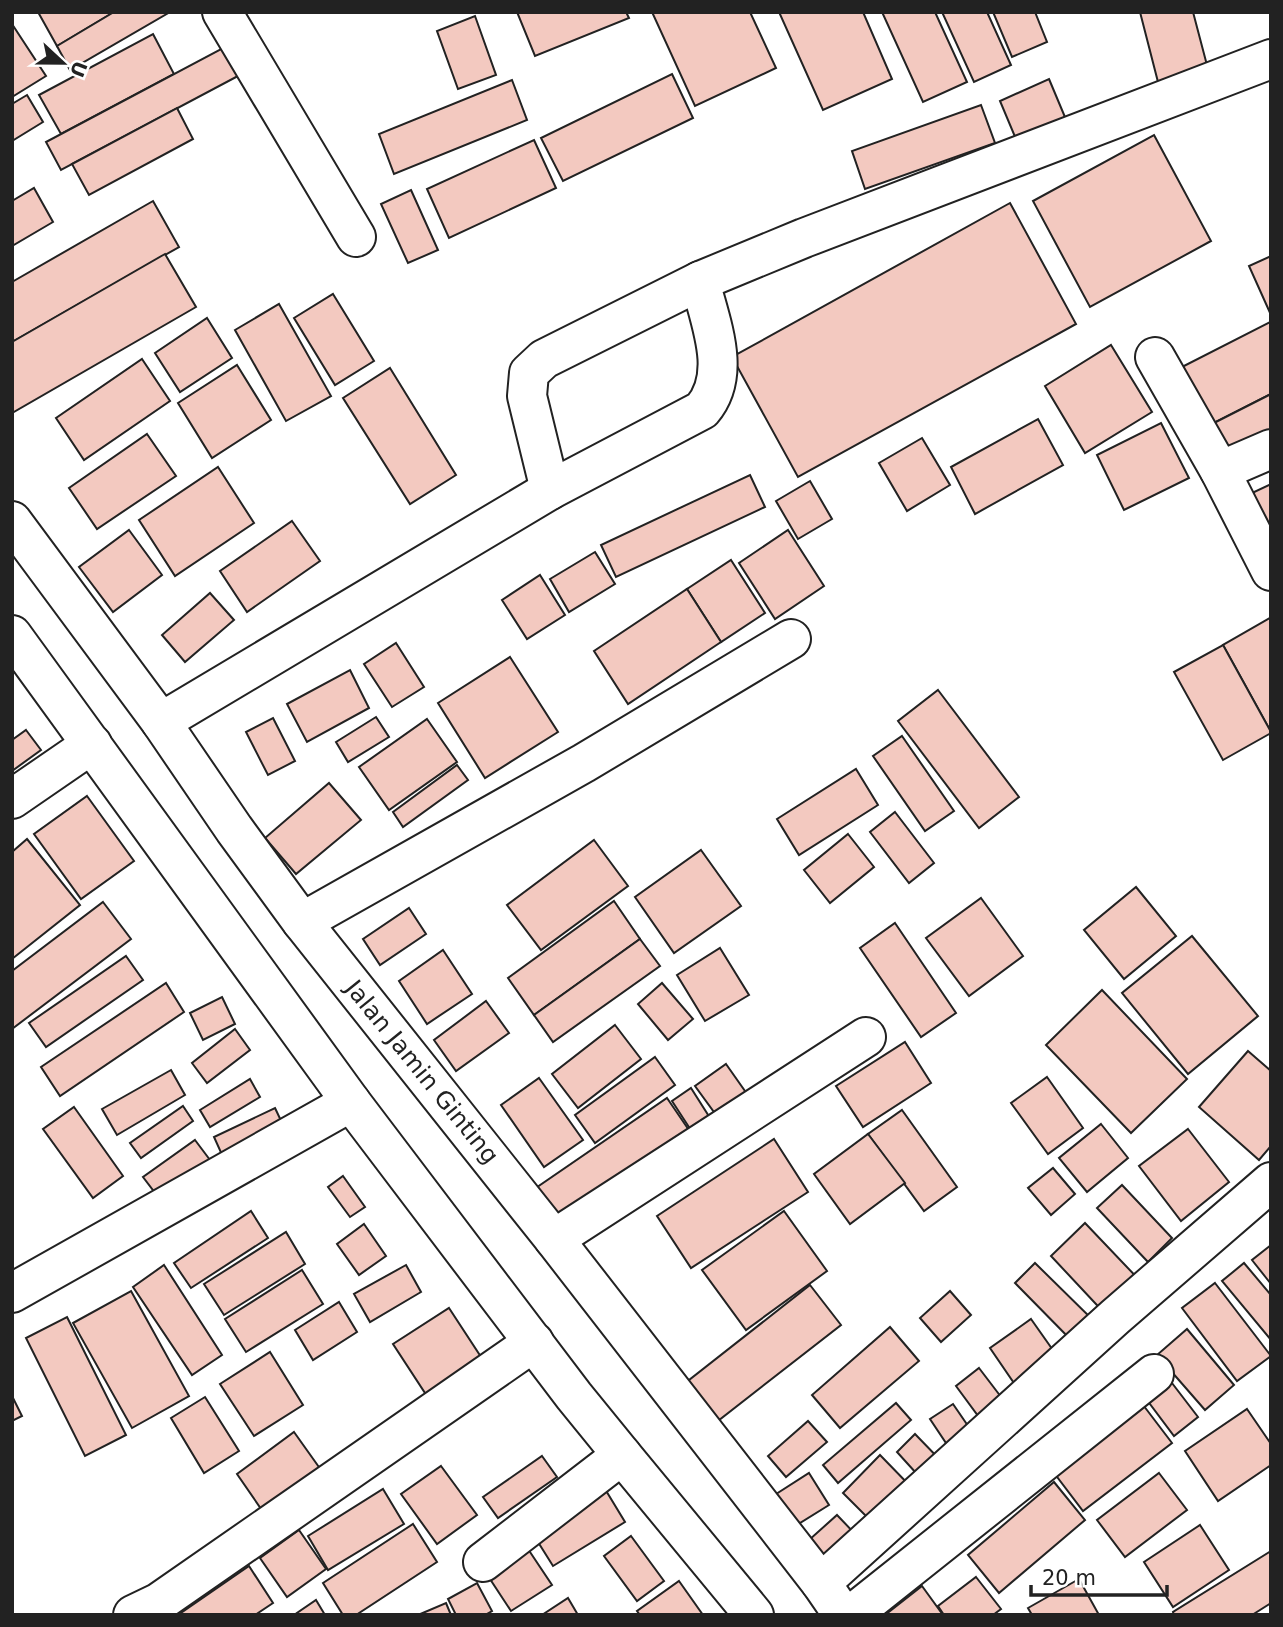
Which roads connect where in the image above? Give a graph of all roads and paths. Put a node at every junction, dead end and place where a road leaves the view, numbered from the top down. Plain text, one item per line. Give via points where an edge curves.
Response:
1 (222, 12) edge
2 (1271, 59) edge
3 (356, 237) dead end
4 (700, 281) junction
5 (1155, 357) dead end
6 (1271, 449) edge
7 (1220, 471) junction
8 (550, 490) junction
9 (12, 521) edge
10 (1271, 571) edge
11 (12, 635) edge
12 (791, 639) dead end
13 (161, 722) junction
14 (92, 744) junction
15 (12, 799) edge
16 (302, 922) junction
17 (866, 1037) dead end
18 (351, 1102) junction
19 (1271, 1182) edge
20 (554, 1239) junction
21 (12, 1293) edge
22 (534, 1342) junction
23 (1154, 1374) dead end
24 (622, 1455) junction
25 (483, 1562) dead end
26 (821, 1583) junction
27 (133, 1615) edge
28 (754, 1615) edge
29 (843, 1615) edge
30 (851, 1615) edge

1 - 3 main road
2 - 4 main road
4 - 8 main road via 718,355 710,401 702,410
4 - 8 main road via 544,359 529,373 527,396
5 - 7 main road
6 - 7 main road
7 - 10 main road
8 - 13 main road
9 - 13 main road, Jalan Jamin Ginting
11 - 14 main road
12 - 16 main road via 584,763
13 - 16 main road, Jalan Jamin Ginting
14 - 15 main road
14 - 18 main road
16 - 20 main road, Jalan Jamin Ginting
17 - 20 main road
18 - 21 main road
18 - 22 main road
19 - 26 main road
20 - 26 main road, Jalan Jamin Ginting
22 - 24 main road
22 - 27 main road
23 - 30 main road
24 - 25 main road
24 - 28 main road
26 - 29 main road, Jalan Jamin Ginting

